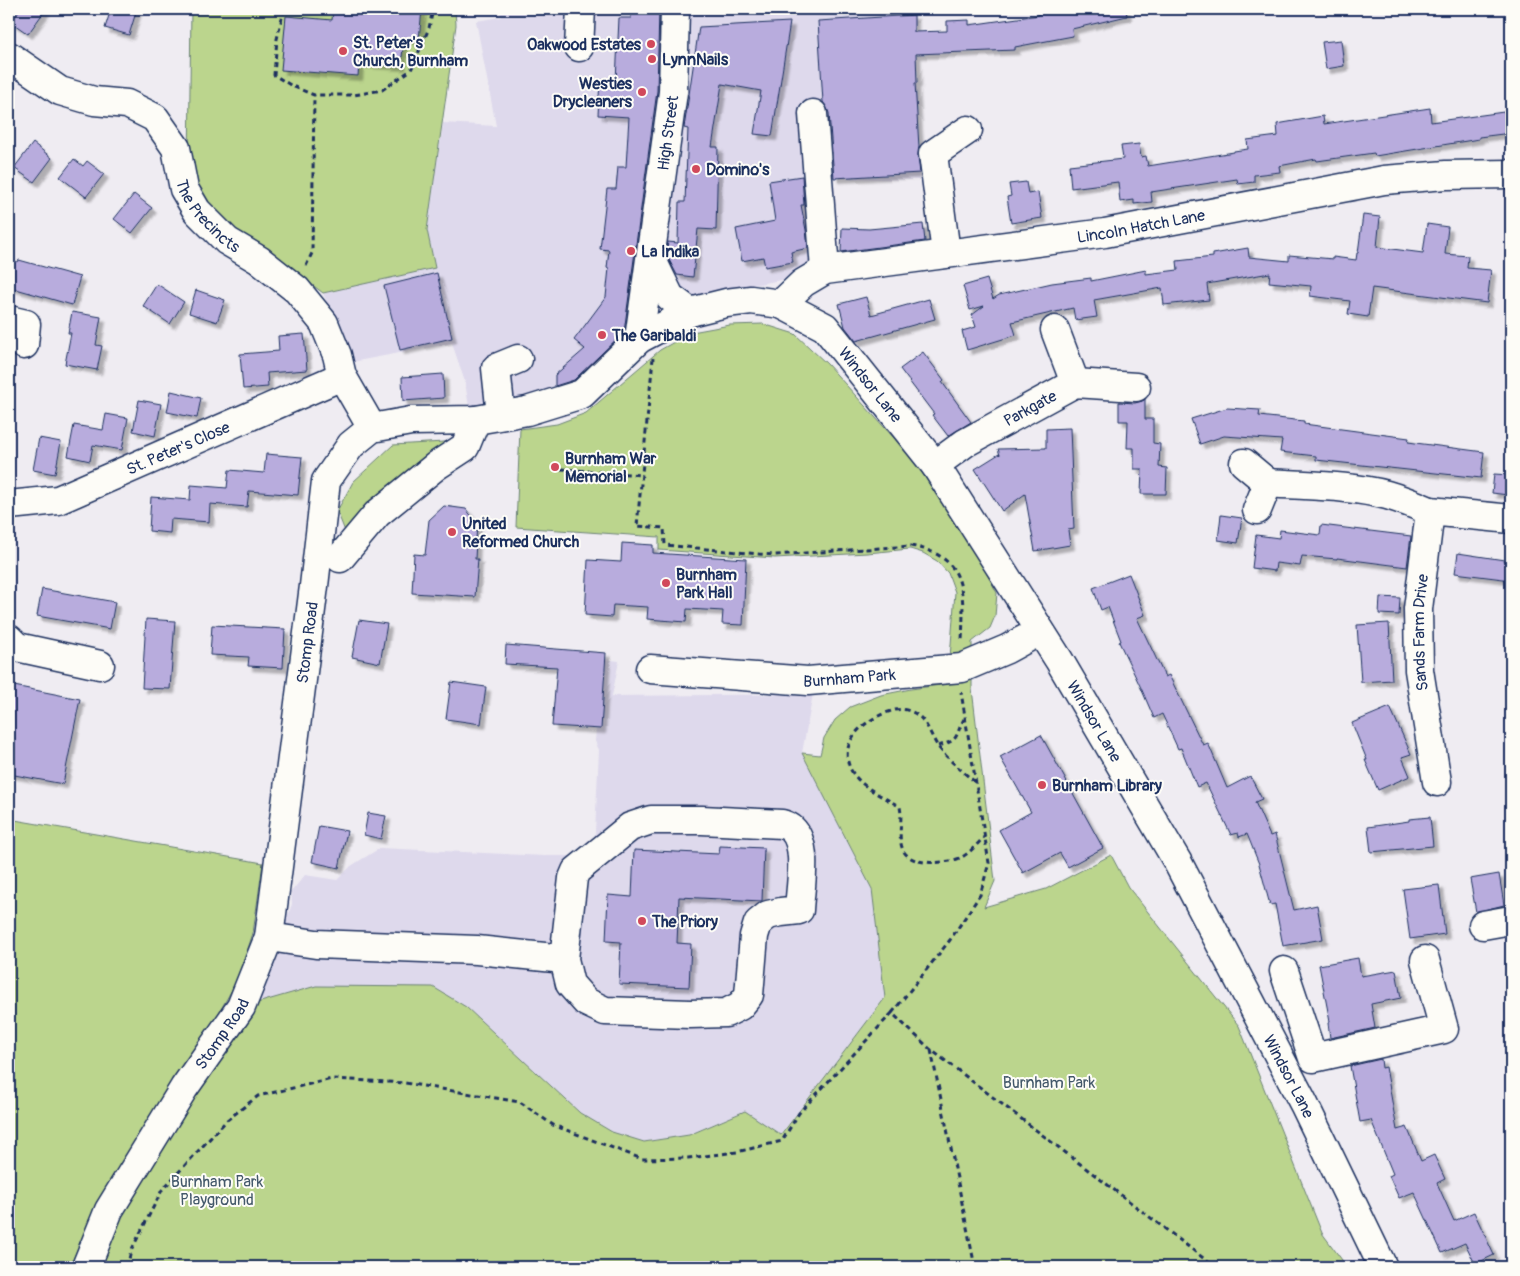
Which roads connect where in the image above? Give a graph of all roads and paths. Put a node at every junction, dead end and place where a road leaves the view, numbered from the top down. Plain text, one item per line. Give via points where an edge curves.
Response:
1 (284, 9) edge
2 (434, 9) edge
3 (581, 9) edge
4 (675, 9) edge
5 (579, 47) dead end
6 (9, 56) edge
7 (314, 95) junction
8 (813, 114) dead end
9 (968, 130) dead end
10 (1511, 174) edge
11 (946, 254) junction
12 (651, 258) junction
13 (825, 270) junction
14 (296, 290) junction
15 (782, 304) junction
16 (690, 312) junction
17 (9, 320) edge
18 (1055, 330) dead end
19 (639, 339) junction
20 (24, 346) dead end
21 (518, 359) dead end
22 (342, 376) junction
23 (1075, 384) junction
24 (1136, 386) dead end
25 (488, 418) junction
26 (372, 428) junction
27 (1244, 463) dead end
28 (935, 465) junction
29 (562, 469) dead end
30 (642, 475) junction
31 (1268, 483) junction
32 (9, 505) edge
33 (1257, 510) dead end
34 (1430, 511) junction
35 (1511, 519) edge
36 (340, 558) dead end
37 (1040, 631) junction
38 (9, 639) edge
39 (100, 665) dead end
40 (962, 668) junction
41 (650, 669) dead end
42 (964, 719) junction
43 (938, 746) junction
44 (976, 782) junction
45 (1438, 782) dead end
46 (985, 836) junction
47 (1511, 920) edge
48 (1482, 925) dead end
49 (269, 937) junction
50 (564, 959) junction
51 (1425, 960) dead end
52 (1284, 971) dead end
53 (1294, 1002) junction
54 (1256, 1012) junction
55 (892, 1013) junction
56 (930, 1049) junction
57 (86, 1267) edge
58 (127, 1267) edge
59 (975, 1267) edge
60 (1215, 1267) edge
61 (1383, 1267) edge

1 - 7 path via 274,75
2 - 7 path via 411,70 382,90 354,95
3 - 5 street
4 - 12 street, High Street via 673,92
6 - 14 street, The Precincts via 60,91 94,101 127,104 155,118 176,148 184,189 197,211 227,241 259,260
7 - 14 path via 312,253
8 - 13 street
9 - 11 street via 933,154
10 - 11 street, Lincoln Hatch Lane via 1384,180 1105,233
11 - 13 street, Lincoln Hatch Lane
12 - 16 street via 670,297
12 - 19 street, High Street
13 - 15 street, Lincoln Hatch Lane via 803,284
14 - 22 street, The Precincts via 324,322
15 - 16 street, Stomp Road via 751,300
15 - 28 street, Windsor Lane via 825,327
16 - 19 street, Stomp Road
17 - 20 street via 26,324
18 - 23 street
19 - 25 street, Stomp Road via 582,394 526,411
19 - 30 path via 654,360
21 - 25 street via 496,368
22 - 26 street, The Precincts
22 - 32 street, St. Peter's Close via 58,500
23 - 24 street, Parkgate
23 - 28 street, Parkgate via 966,442
25 - 26 street, Stomp Road via 411,421
25 - 36 street via 465,447 377,514
26 - 49 street, Stomp Road via 351,445 326,481
27 - 31 street
28 - 37 street, Windsor Lane
29 - 30 path
30 - 40 path via 637,526 664,528 665,545 775,555 911,546 925,548 941,557 955,570 962,589
31 - 33 street
31 - 34 street via 1366,491
34 - 35 street
34 - 45 street, Sands Farm Drive via 1418,609 1419,670
37 - 40 street, Burnham Park
37 - 54 street, Windsor Lane via 1177,861
38 - 39 street via 17,647
40 - 41 street, Burnham Park via 808,680
40 - 42 path
42 - 43 path via 953,742
42 - 44 path
43 - 44 path via 953,764
43 - 46 path via 921,717 911,711 892,710 858,729 850,741 850,769 858,780 900,807 904,851 916,860 951,861 968,853
44 - 46 path
46 - 55 path via 989,863 980,895 950,940
47 - 48 street
49 - 50 street via 316,944 477,950
49 - 57 street, Stomp Road via 241,1007 184,1088 109,1210
50 - 50 street via 570,984 586,1002 605,1011 690,1014 733,1010 749,995 758,923 768,915 798,910 802,848 798,837 791,828 782,824 652,820 630,827 576,871
51 - 53 street via 1444,1029 1313,1058
52 - 53 street
53 - 54 street
54 - 61 street, Windsor Lane
55 - 56 path
55 - 58 path via 799,1113 782,1141 737,1152 642,1159 553,1125 520,1102 405,1083 332,1079 258,1096 227,1120 162,1190 131,1251
56 - 59 path
56 - 60 path

